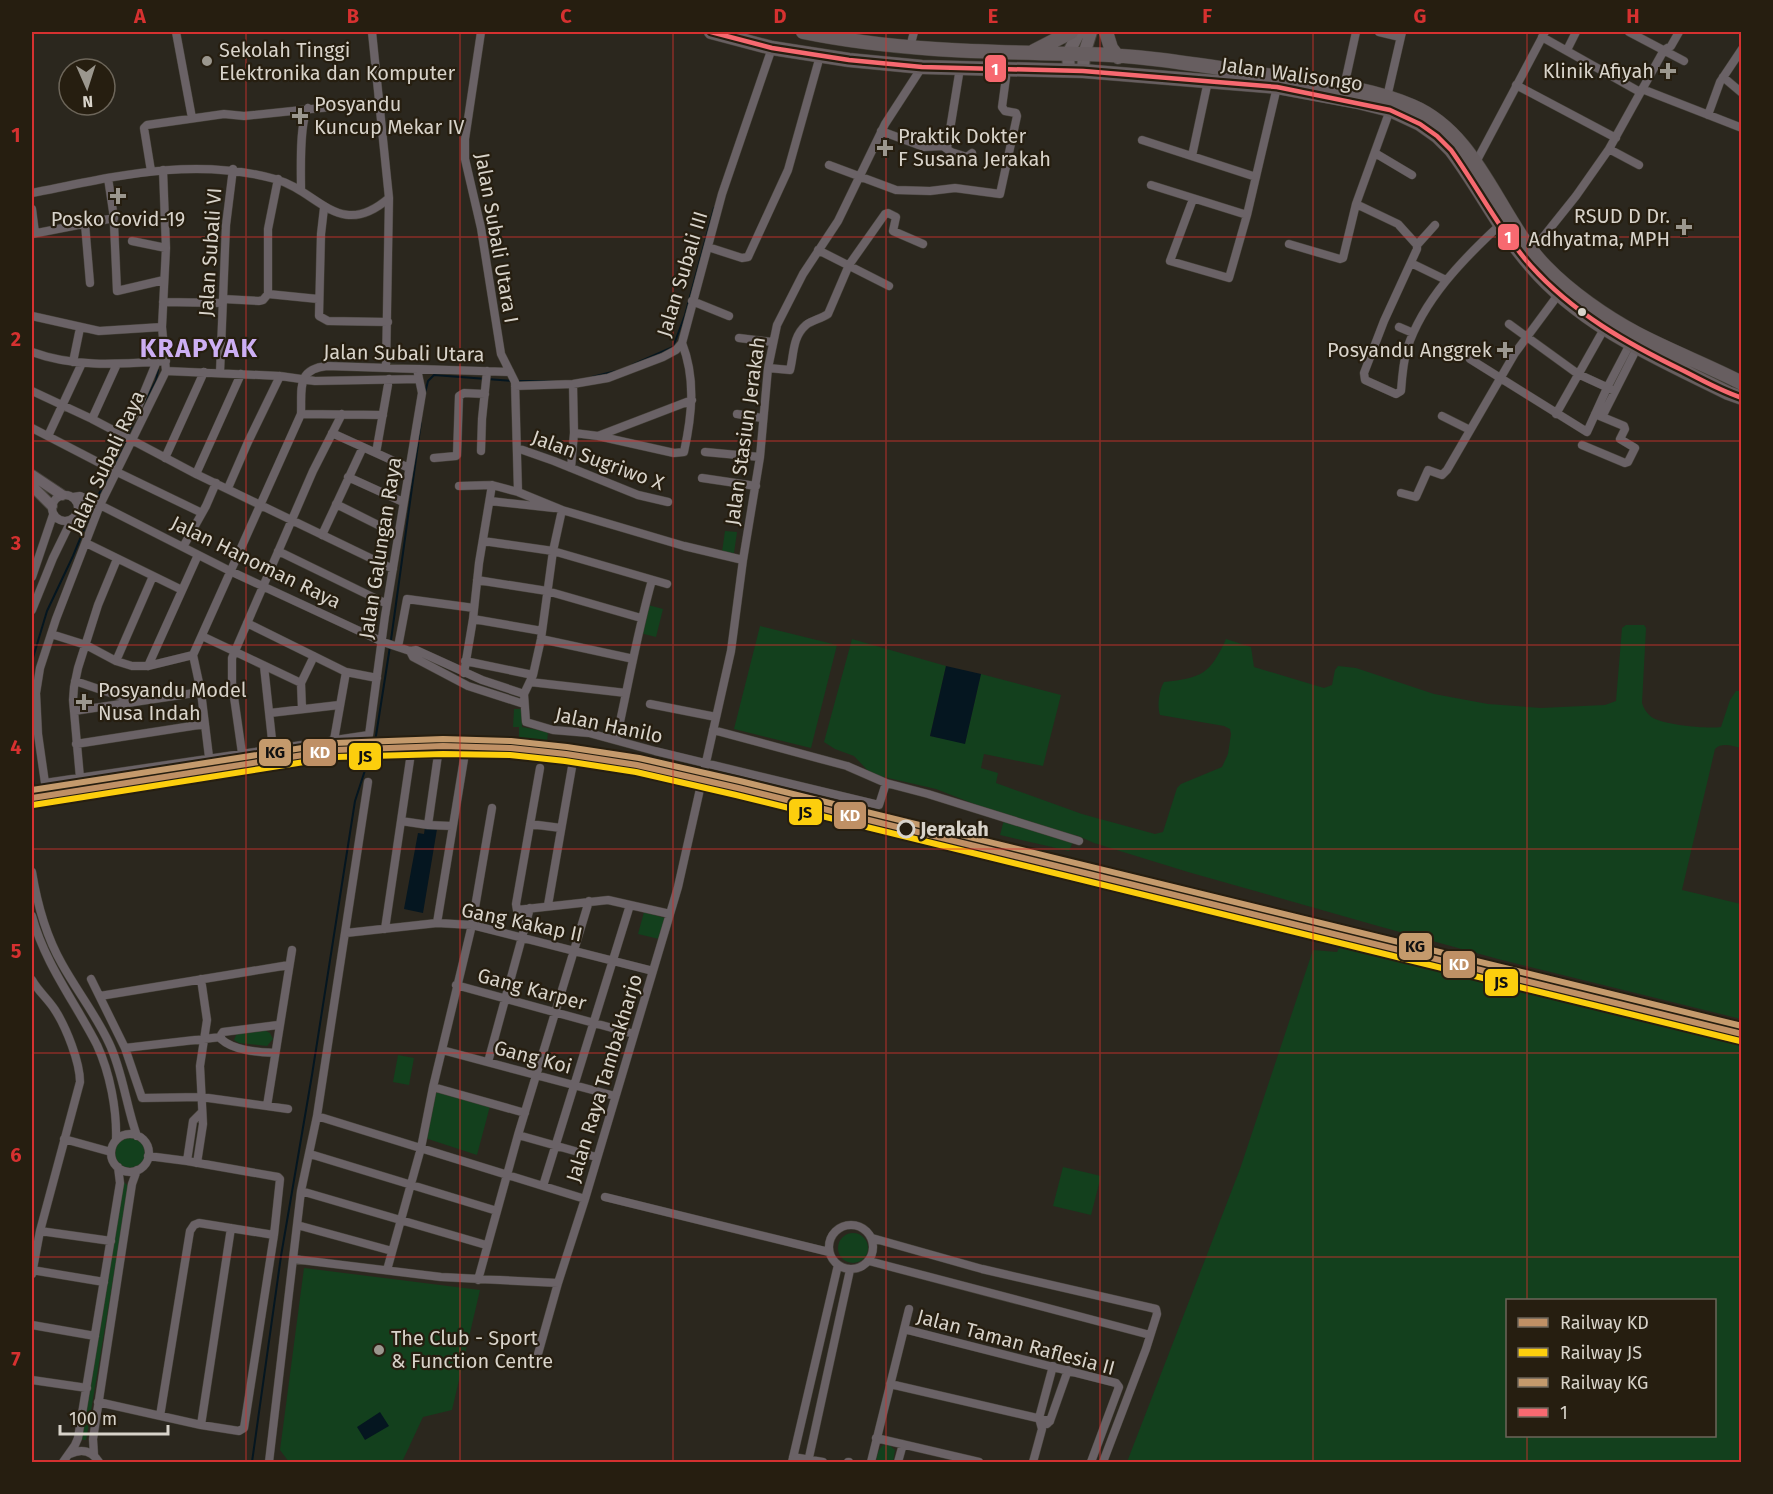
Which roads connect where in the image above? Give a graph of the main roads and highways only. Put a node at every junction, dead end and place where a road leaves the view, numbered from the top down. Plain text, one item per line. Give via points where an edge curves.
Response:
1 (711, 32) edge
2 (803, 32) edge
3 (1071, 32) edge
4 (1079, 32) edge
5 (1091, 32) edge
6 (1106, 32) edge
7 (869, 37) edge
8 (1029, 53) junction
9 (1068, 54) junction
10 (1084, 54) junction
11 (1118, 57) junction
12 (1076, 70) junction
13 (1346, 92) junction
14 (1389, 104) junction
15 (1742, 383) edge
16 (1742, 398) edge

1 - 12 highway, Jalan Walisongo via 820,57 922,67
2 - 7 highway, Jalan Walisongo
3 - 8 highway
4 - 9 main road
5 - 10 main road
6 - 11 highway
7 - 8 highway, Jalan Walisongo via 910,47
8 - 9 highway, Jalan Walisongo
9 - 10 highway, Jalan Walisongo
9 - 12 main road
10 - 11 highway, Jalan Walisongo
10 - 12 main road
11 - 13 highway, Jalan Walisongo via 1171,61
12 - 13 highway, Jalan Walisongo
13 - 14 highway, Jalan Walisongo
14 - 15 highway, Jalan Walisongo via 1413,106 1456,139 1531,252 1556,277 1614,321
14 - 16 highway, Jalan Walisongo via 1451,150 1528,264 1558,295 1633,346

